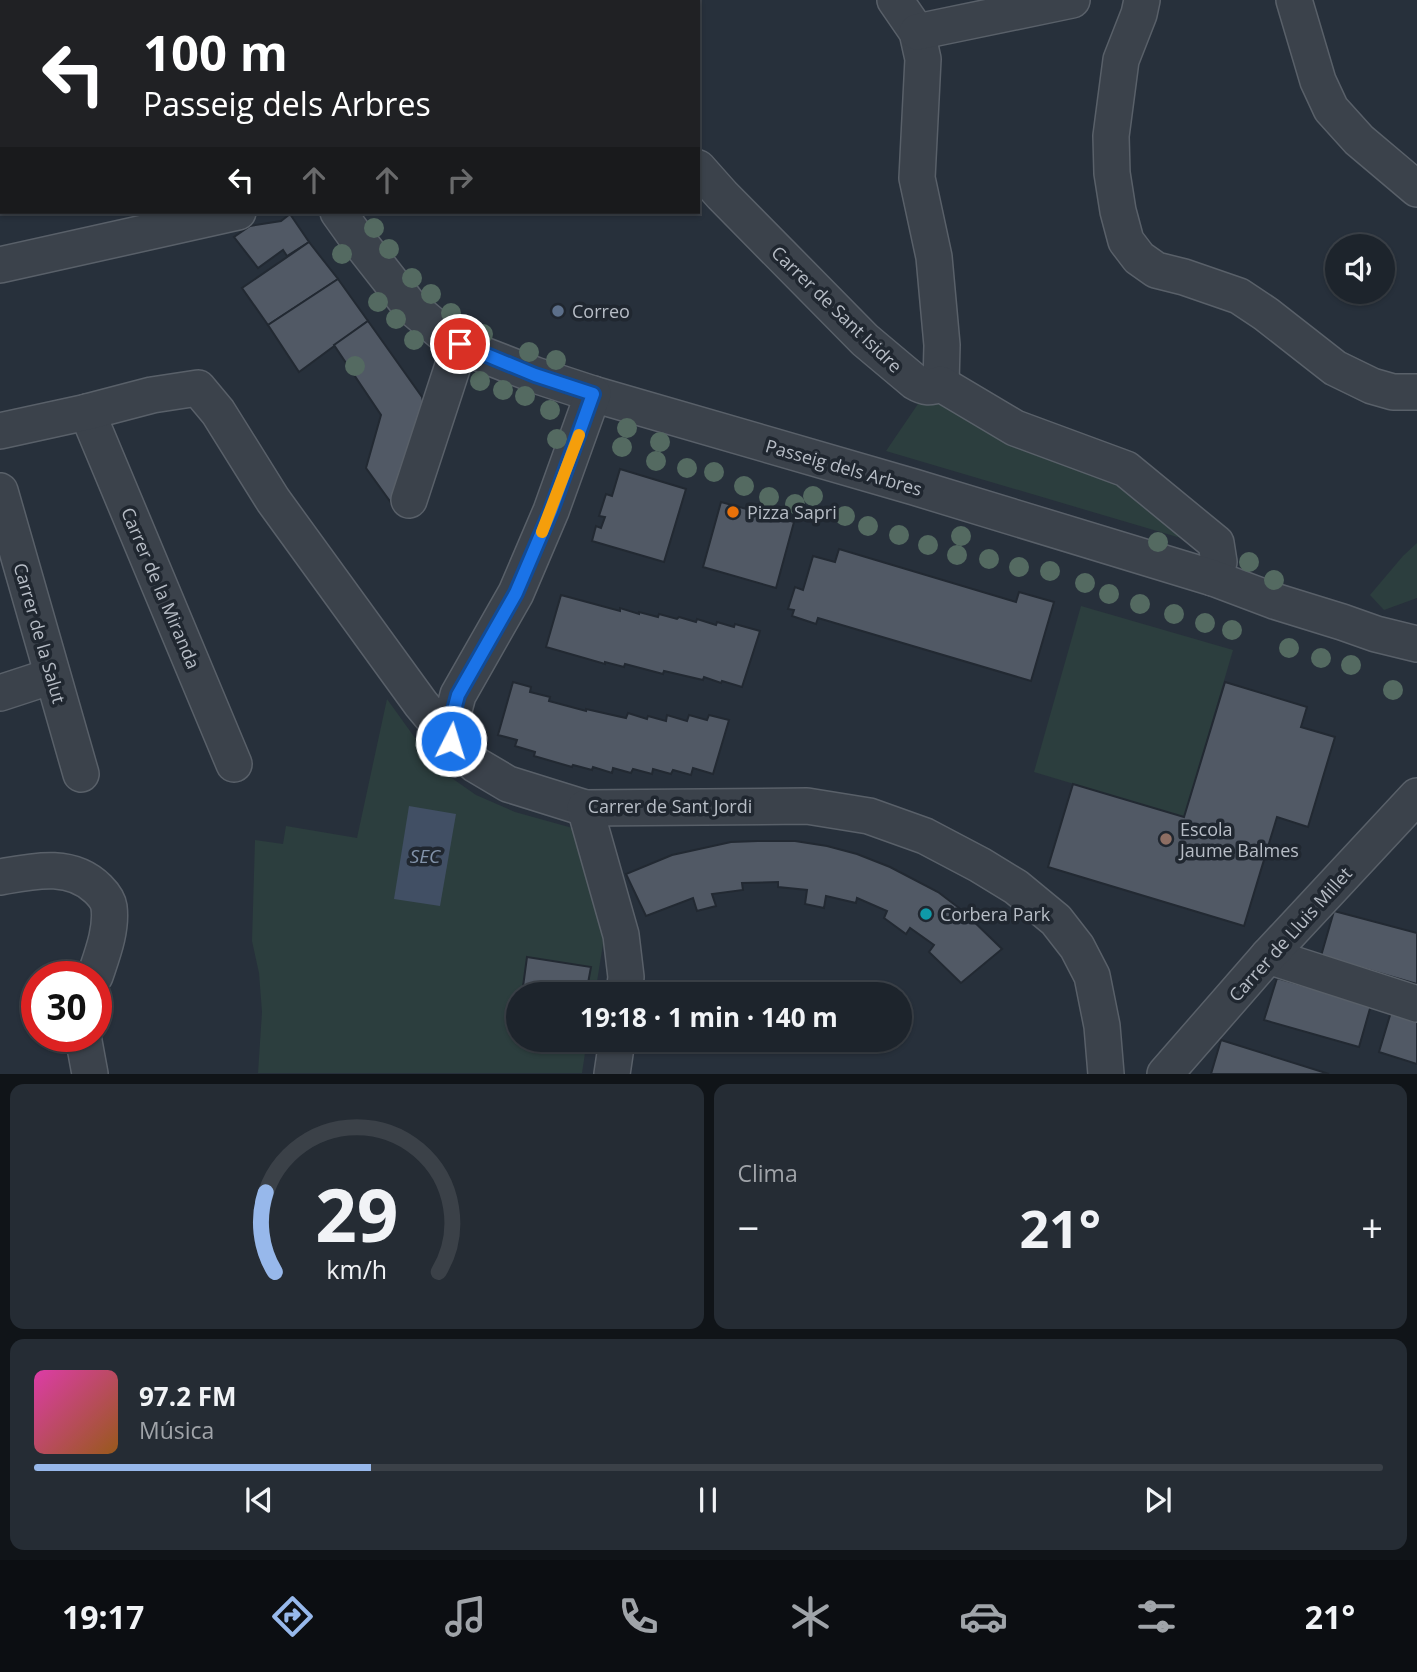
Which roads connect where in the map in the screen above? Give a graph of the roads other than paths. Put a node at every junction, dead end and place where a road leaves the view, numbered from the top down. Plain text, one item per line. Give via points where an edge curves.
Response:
1 (895, 0) edge
2 (1072, 0) edge
3 (1142, 0) edge
4 (1294, 0) edge
5 (917, 33) junction
6 (700, 170) edge
7 (1417, 189) edge
8 (229, 214) edge
9 (339, 214) edge
10 (0, 265) edge
11 (460, 344) junction
12 (941, 384) junction
13 (1417, 392) edge
14 (593, 394) junction
15 (87, 412) junction
16 (0, 431) edge
17 (0, 495) edge
18 (409, 500) dead end
19 (1213, 578) junction
20 (1412, 647) edge
21 (52, 676) junction
22 (0, 693) edge
23 (451, 741) junction
24 (234, 764) dead end
25 (81, 774) dead end
26 (1417, 796) edge
27 (585, 808) junction
28 (0, 877) edge
29 (1268, 956) junction
30 (99, 961) edge
31 (625, 982) edge
32 (1417, 1004) edge
33 (86, 1052) edge
34 (615, 1052) edge
35 (90, 1073) edge
36 (612, 1073) edge
37 (1106, 1073) edge
38 (1165, 1073) edge

1 - 5 street
2 - 5 street
3 - 13 street via 1121,60 1111,136 1112,173 1126,241 1156,270 1239,296 1335,368 1393,392
4 - 7 street via 1331,109 1359,140
5 - 12 street via 923,59 917,177 934,257
6 - 12 street, Carrer de Sant Isidre via 865,340 921,386
8 - 10 street
9 - 11 street, Passeig dels Arbres via 409,305
11 - 14 street, Passeig dels Arbres
11 - 18 street
12 - 19 street, Carrer de Sant Isidre via 1015,428 1126,469 1216,543 1219,562
14 - 19 street, Passeig dels Arbres
14 - 23 street via 516,593 458,695
15 - 16 street, Carrer de Sant Jordi
15 - 23 street, Carrer de Sant Jordi via 198,388 281,511
15 - 24 street, Carrer de la Miranda
17 - 21 street, Carrer de la Salut
19 - 20 street, Passeig dels Arbres
21 - 22 street
21 - 25 street, Carrer de la Salut
23 - 27 street, Carrer de Sant Jordi via 476,765 508,783
26 - 29 street, Carrer de Lluis Millet
27 - 31 street via 621,935
27 - 37 street, Carrer de Sant Jordi via 807,806 869,816 925,836 1016,887 1056,920 1077,947 1092,976
28 - 30 street via 70,872 95,886 109,906
29 - 32 street
29 - 38 street, Carrer de Lluis Millet
33 - 35 street
34 - 36 street

